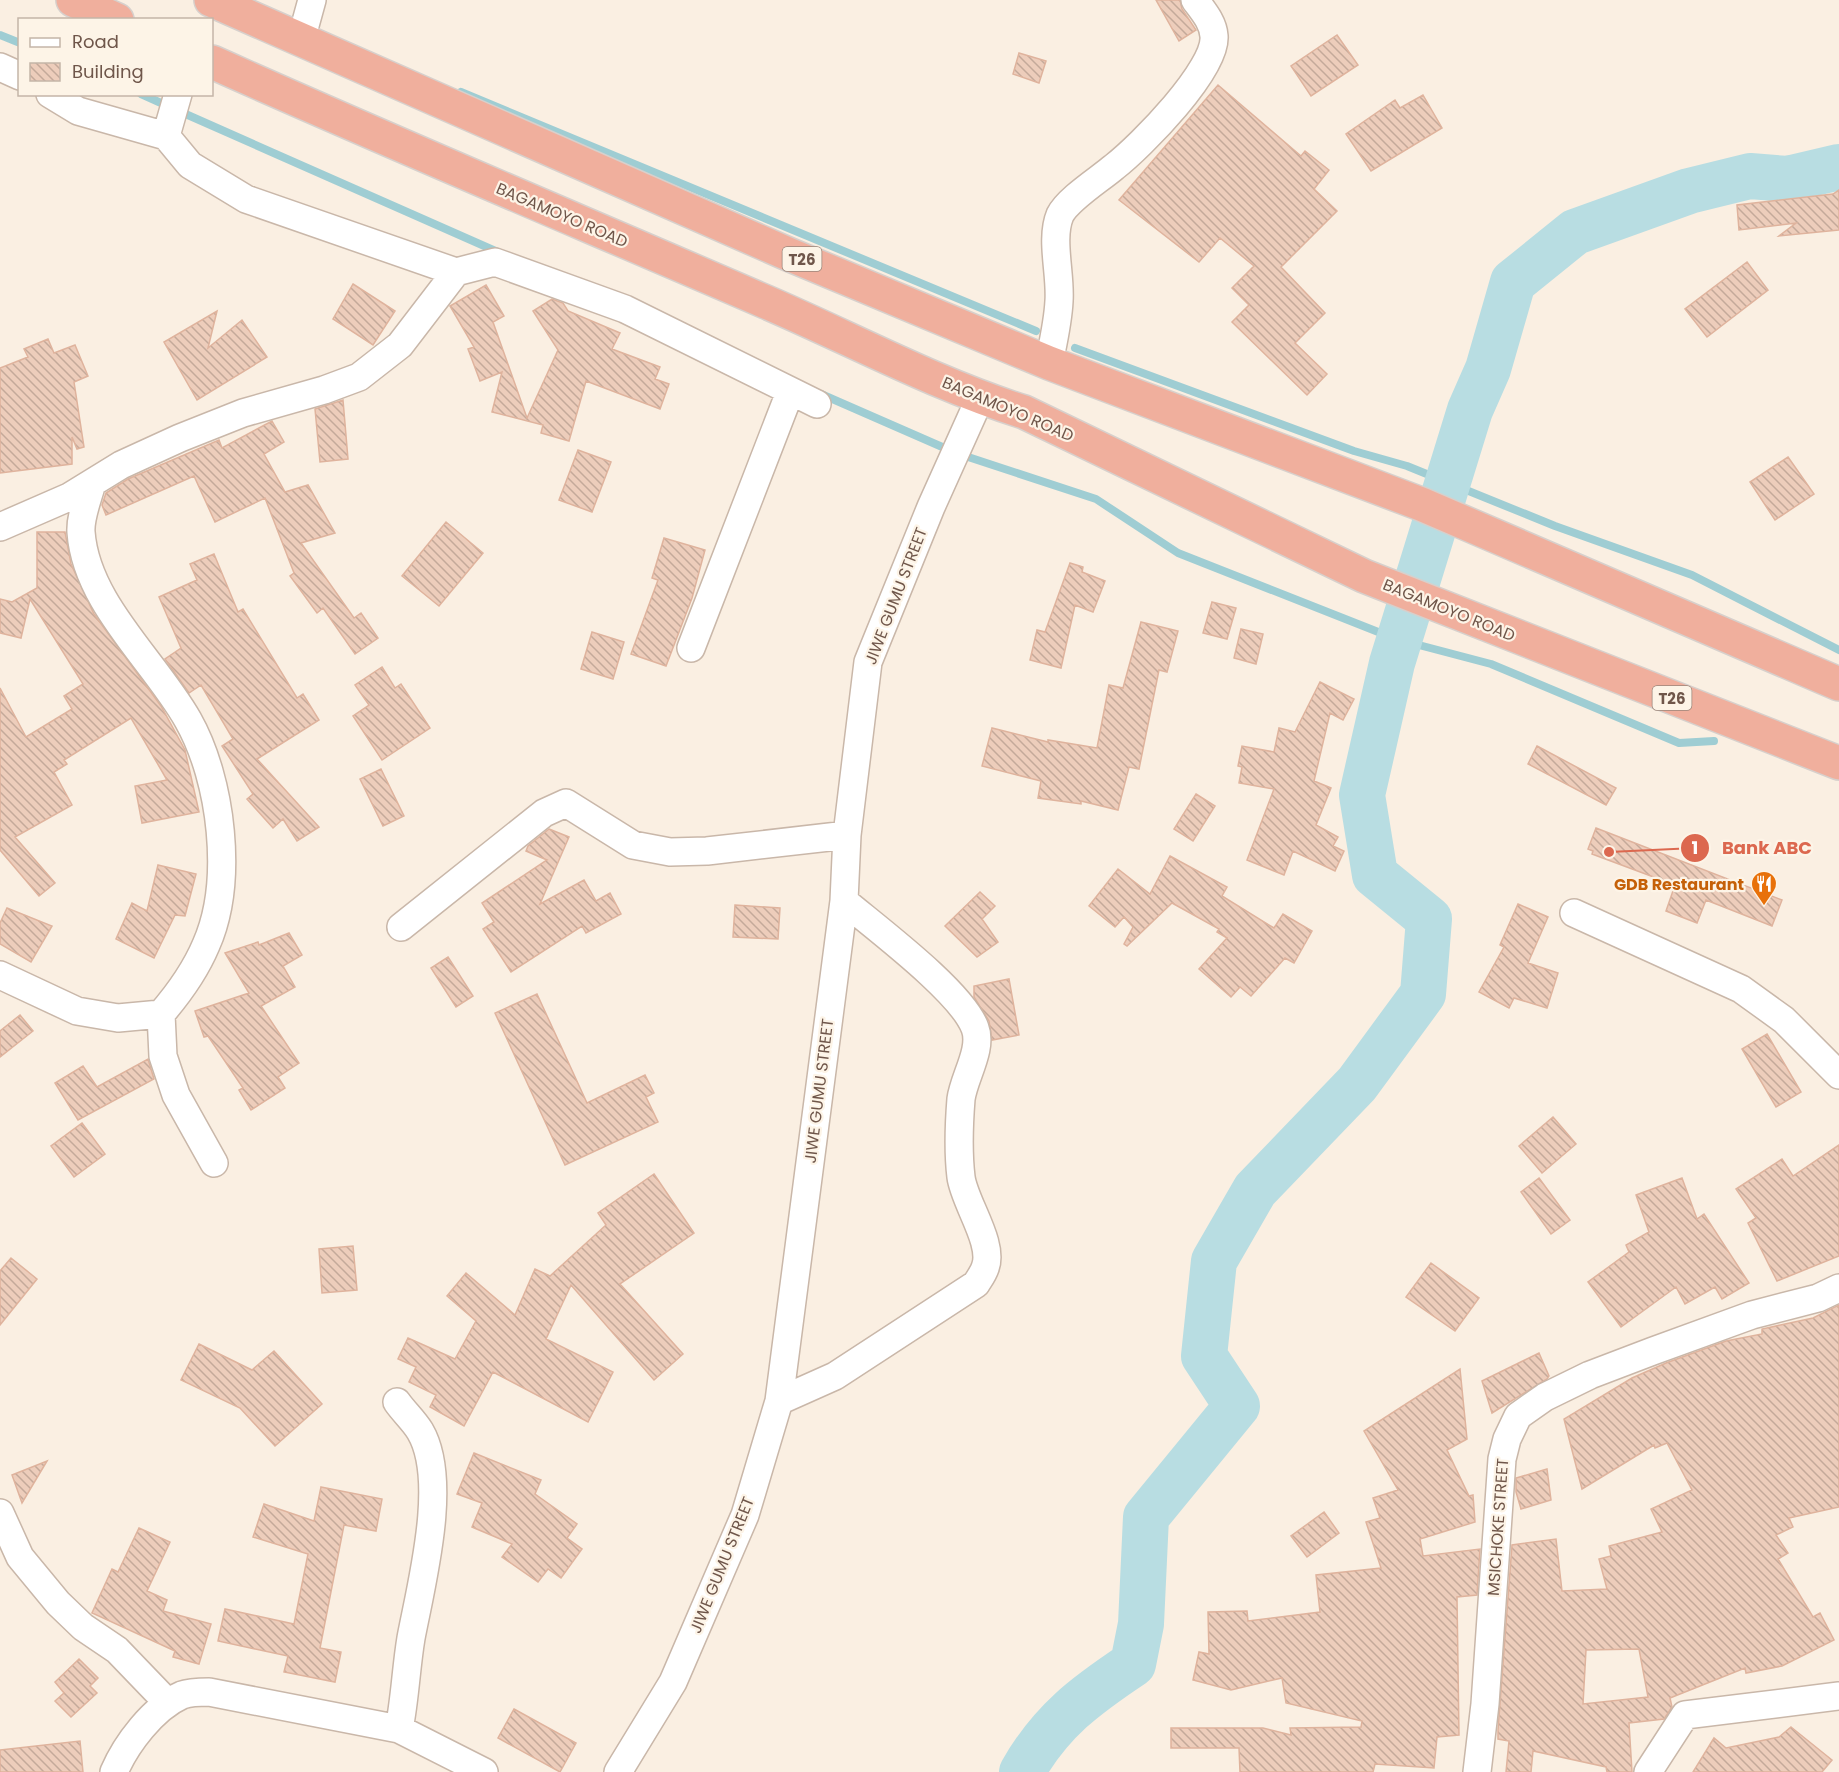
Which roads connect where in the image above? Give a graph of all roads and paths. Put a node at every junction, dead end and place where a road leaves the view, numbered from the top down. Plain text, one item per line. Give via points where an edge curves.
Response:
1 (73, 0) edge
2 (211, 0) edge
3 (312, 0) edge
4 (1196, 0) edge
5 (113, 18) edge
6 (301, 40) junction
7 (213, 62) edge
8 (0, 67) edge
9 (18, 75) edge
10 (53, 96) edge
11 (177, 96) edge
12 (166, 136) junction
13 (456, 272) junction
14 (1048, 363) junction
15 (790, 392) junction
16 (980, 398) junction
17 (817, 404) dead end
18 (92, 483) junction
19 (0, 526) edge
20 (691, 648) dead end
21 (1839, 684) edge
22 (1839, 763) edge
23 (847, 835) junction
24 (844, 901) junction
25 (1574, 914) dead end
26 (401, 927) dead end
27 (0, 975) edge
28 (161, 1014) junction
29 (1839, 1075) edge
30 (214, 1163) dead end
31 (1839, 1288) edge
32 (779, 1401) junction
33 (397, 1402) dead end
34 (0, 1513) edge
35 (1839, 1696) edge
36 (168, 1703) junction
37 (399, 1729) junction
38 (114, 1772) edge
39 (483, 1772) edge
40 (618, 1772) edge
41 (1477, 1772) edge
42 (1648, 1772) edge

1 - 5 highway
2 - 6 highway, T26
3 - 6 street
4 - 14 street via 1214,34 1209,61 1159,127 1061,213 1055,235 1059,301
6 - 14 highway, T26
7 - 16 highway, BAGAMOYO ROAD / T26
8 - 9 street
10 - 12 street via 78,111
11 - 12 street
12 - 13 street via 190,165 246,199
13 - 15 street via 495,262 625,309
13 - 18 street via 400,345 359,377 243,412 121,465
14 - 21 highway, T26 via 1401,496
15 - 17 street
15 - 20 street
16 - 22 highway, BAGAMOYO ROAD / T26 via 1024,412 1364,576
16 - 23 street, JIWE GUMU STREET via 868,662
18 - 19 street
18 - 28 street via 81,530 89,571 105,603 189,721 208,766 217,815 223,880 207,944 186,984
23 - 24 street, JIWE GUMU STREET
23 - 26 street via 670,852 633,845 566,803 544,813
24 - 32 street, JIWE GUMU STREET
24 - 32 street via 928,972 964,1008 976,1029 975,1050 962,1096 960,1158 961,1179 985,1246 986,1267 976,1284 835,1376
25 - 29 street via 1741,989 1784,1020
27 - 28 street via 77,1011 118,1018
28 - 30 street via 163,1056 176,1095
31 - 41 street, MSICHOKE STREET via 1818,1298 1752,1315 1590,1375 1545,1397 1518,1416 1502,1459
32 - 40 street, JIWE GUMU STREET via 745,1515 673,1682
33 - 37 street via 421,1432 430,1467 431,1530
34 - 36 street via 20,1557 58,1603 83,1627 117,1650
35 - 42 street via 1685,1715
36 - 37 street via 184,1694 209,1692
36 - 38 street via 138,1734
37 - 39 street

